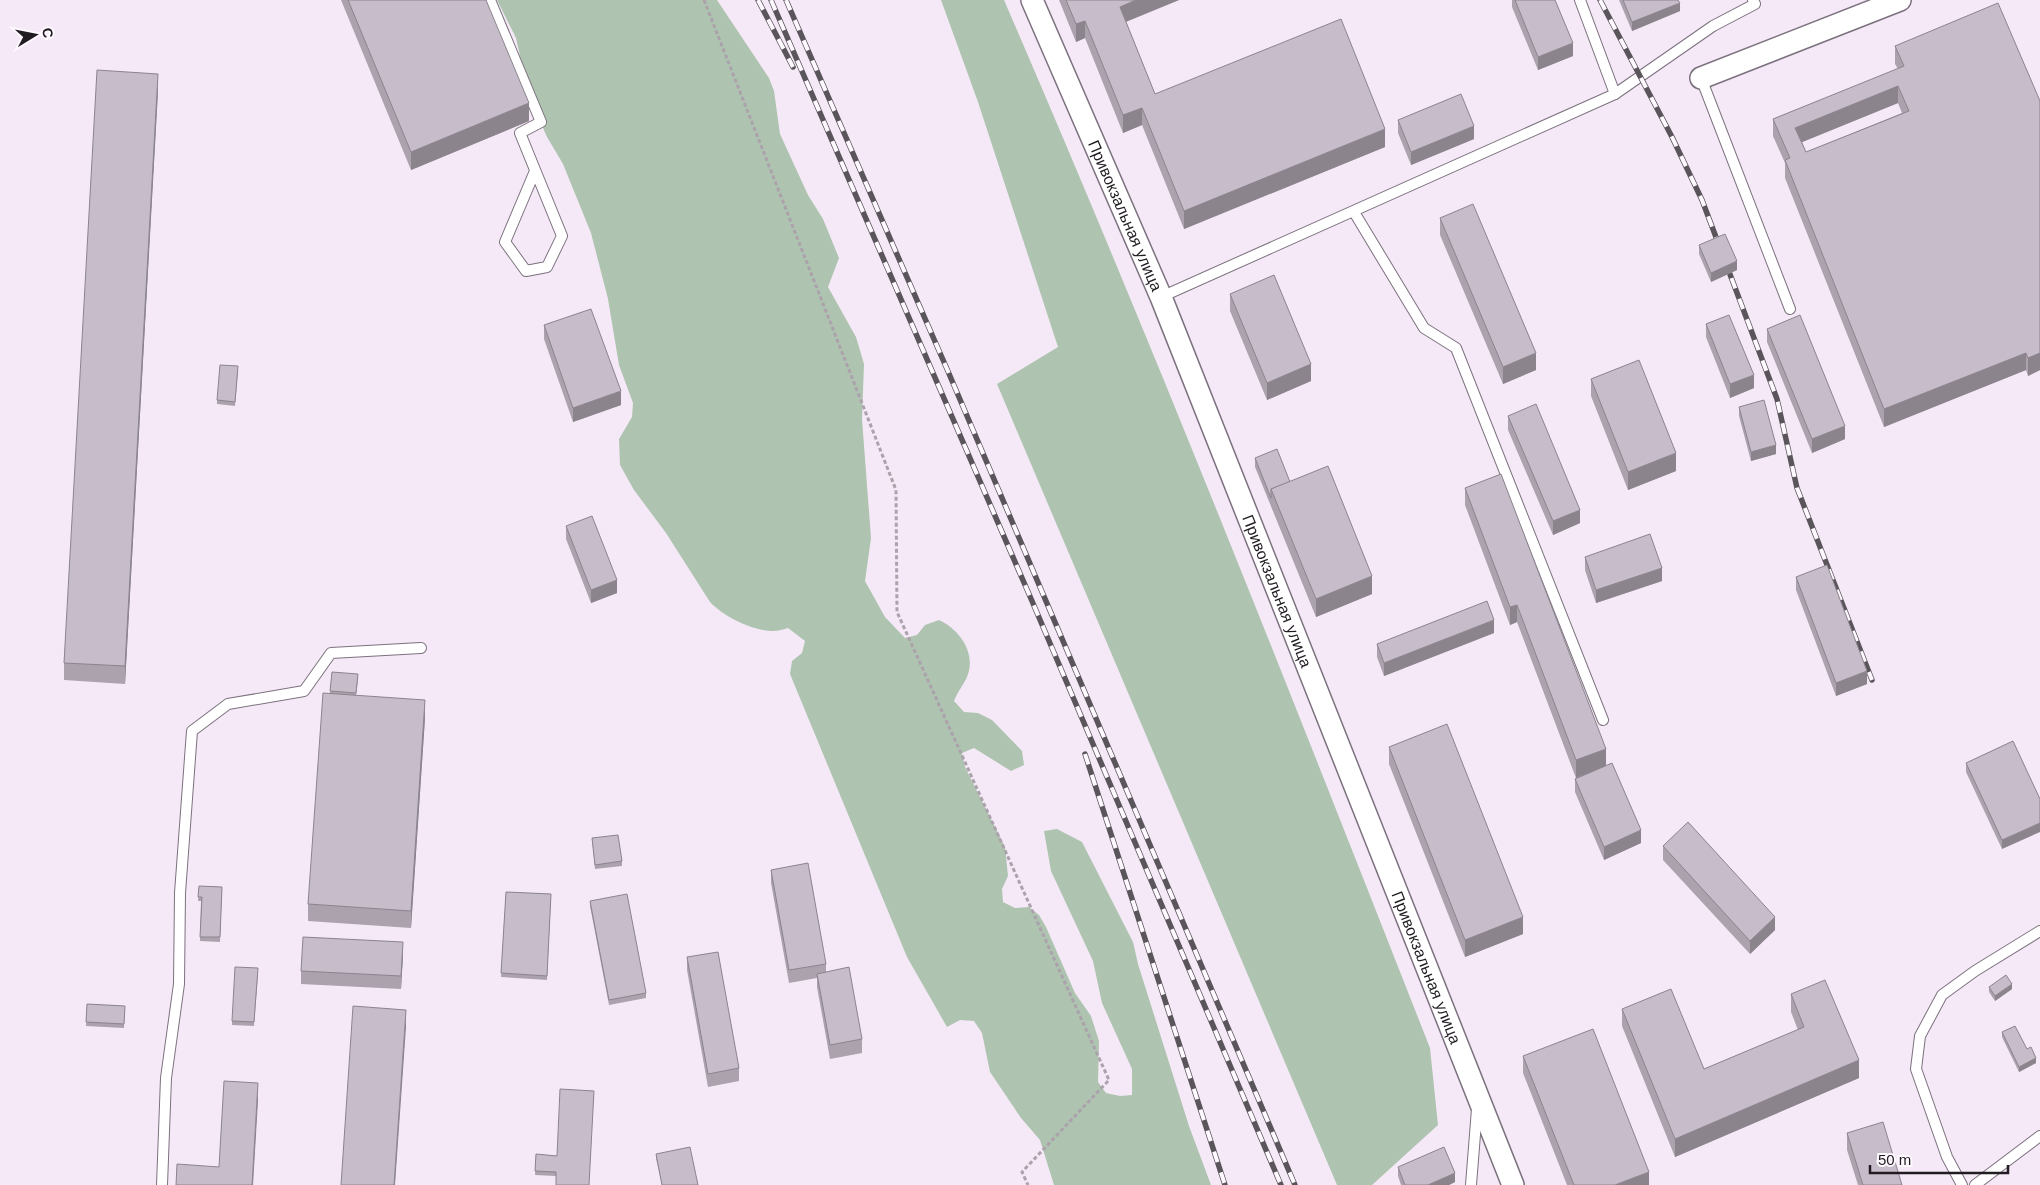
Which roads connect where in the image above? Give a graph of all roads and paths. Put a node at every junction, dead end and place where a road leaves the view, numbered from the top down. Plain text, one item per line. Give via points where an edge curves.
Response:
1 (490, 0) edge
2 (704, 0) edge
3 (1032, 0) edge
4 (1580, 0) edge
5 (1753, 0) edge
6 (1900, 0) edge
7 (1701, 78) joint
8 (1615, 94) junction
9 (535, 171) junction
10 (1354, 212) junction
11 (1161, 297) junction
12 (1790, 309) dead end
13 (421, 648) dead end
14 (1602, 720) dead end
15 (2040, 931) edge
16 (1478, 1096) junction
17 (2040, 1136) edge
18 (162, 1185) edge
19 (1028, 1185) edge
20 (1471, 1185) edge
21 (1513, 1185) edge
22 (1962, 1185) edge
23 (1975, 1185) edge

1 - 9 lane via 540,122 520,133
2 - 19 path via 896,490 897,612 1109,1080 1022,1172
3 - 11 street, Привокзальная улица
4 - 8 lane
5 - 8 lane via 1755,4 1713,26
6 - 7 street
7 - 12 lane
8 - 10 lane
9 - 9 lane via 562,236 547,266 526,271 505,242
10 - 11 lane
10 - 14 lane via 1424,328 1456,348
11 - 16 street, Привокзальная улица
13 - 18 lane via 331,654 304,691 228,704 192,731 180,893 180,984 166,1078
15 - 22 lane via 1942,995 1920,1036 1916,1069 1947,1157
16 - 20 lane
16 - 21 street, Привокзальная улица
17 - 23 lane

